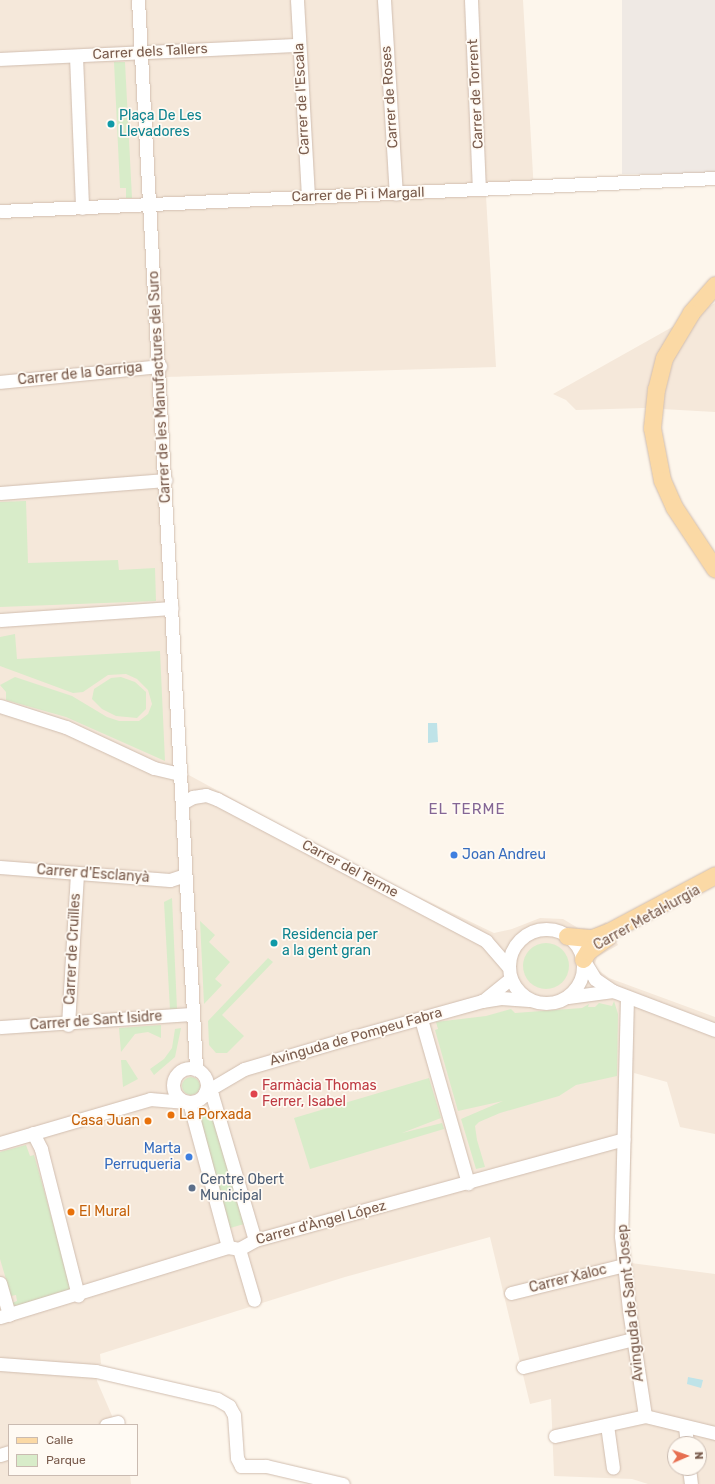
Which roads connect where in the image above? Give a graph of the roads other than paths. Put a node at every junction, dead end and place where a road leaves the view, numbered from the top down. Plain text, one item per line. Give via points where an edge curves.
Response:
1 (138, 0) edge
2 (298, 0) edge
3 (384, 0) edge
4 (471, 0) edge
5 (299, 45) junction
6 (141, 51) junction
7 (76, 56) junction
8 (0, 59) edge
9 (715, 178) edge
10 (480, 188) junction
11 (396, 194) junction
12 (308, 197) junction
13 (149, 204) junction
14 (82, 208) junction
15 (0, 211) edge
16 (715, 285) edge
17 (715, 294) edge
18 (160, 366) junction
19 (0, 382) edge
20 (165, 480) junction
21 (0, 493) edge
22 (715, 562) edge
23 (715, 569) edge
24 (172, 608) junction
25 (0, 620) edge
26 (0, 706) edge
27 (180, 774) junction
28 (182, 803) junction
29 (0, 867) edge
30 (77, 873) junction
31 (185, 875) junction
32 (715, 875) edge
33 (715, 882) edge
34 (567, 936) junction
35 (583, 959) junction
36 (509, 972) junction
37 (613, 991) junction
38 (568, 997) junction
39 (627, 997) junction
40 (529, 1000) junction
41 (482, 1001) junction
42 (192, 1014) junction
43 (421, 1019) junction
44 (68, 1024) junction
45 (0, 1027) edge
46 (715, 1030) edge
47 (193, 1043) junction
48 (198, 1071) junction
49 (231, 1075) junction
50 (176, 1077) junction
51 (205, 1093) junction
52 (150, 1099) junction
53 (188, 1102) junction
54 (33, 1132) junction
55 (623, 1139) junction
56 (0, 1143) edge
57 (468, 1183) junction
58 (254, 1240) junction
59 (234, 1248) junction
60 (624, 1265) junction
61 (0, 1283) edge
62 (511, 1293) dead end
63 (78, 1295) junction
64 (254, 1300) dead end
65 (4, 1316) edge
66 (633, 1339) junction
67 (0, 1364) edge
68 (523, 1367) dead end
69 (645, 1416) junction
70 (607, 1425) junction
71 (685, 1427) junction
72 (715, 1433) edge
73 (555, 1436) dead end
74 (686, 1436) edge
75 (612, 1468) dead end
76 (343, 1484) edge

1 - 6 street, Carrer de les Manufactures del Suro
2 - 5 street, Carrer de l'Escala
3 - 11 street, Carrer de Roses
4 - 10 street, Carrer de Torrent
5 - 6 street, Carrer dels Tallers
5 - 12 street, Carrer de l'Escala
6 - 7 street, Carrer dels Tallers
6 - 13 street, Carrer de les Manufactures del Suro
7 - 8 street, Carrer dels Tallers
7 - 14 street
9 - 10 street, Carrer de Pi i Margall
10 - 11 street, Carrer de Pi i Margall
11 - 12 street, Carrer de Pi i Margall
12 - 13 street, Carrer de Pi i Margall
13 - 14 street, Carrer de Pi i Margall
13 - 18 street, Carrer de les Manufactures del Suro
14 - 15 street, Carrer de Pi i Margall
16 - 23 main road via 691,313 664,358 656,389 652,428 662,480 674,507
17 - 22 main road via 688,329 672,356 662,391 658,426 667,478 679,506
18 - 19 street, Carrer de la Garriga
18 - 20 street, Carrer de les Manufactures del Suro
20 - 21 street
20 - 24 street, Carrer de les Manufactures del Suro
24 - 25 street
24 - 27 street, Carrer de les Manufactures del Suro
26 - 27 street via 66,727 154,768
27 - 28 street, Carrer de les Manufactures del Suro
28 - 31 street, Carrer de les Manufactures del Suro
28 - 36 street, Carrer del Terme via 193,796 206,795 217,799 486,941
29 - 30 street, Carrer d'Esclanyà
30 - 31 street, Carrer d'Esclanyà via 170,880
30 - 44 street, Carrer de Cruïlles
31 - 42 street, Carrer de les Manufactures del Suro
32 - 34 main road, Carrer Metal·lurgia via 608,932 592,938
33 - 35 main road, Carrer Metal·lurgia via 598,942
34 - 35 street via 578,947
34 - 36 street via 548,928 527,933 510,953
35 - 37 street via 595,979
35 - 38 street via 583,972 579,983
36 - 40 street via 518,992
36 - 41 street, Avinguda de Pompeu Fabra
37 - 38 street
37 - 39 street
38 - 40 street via 548,1004
39 - 46 street
39 - 55 street, Avinguda de Sant Josep
40 - 41 street, Avinguda de Pompeu Fabra via 501,998
41 - 43 street, Avinguda de Pompeu Fabra
42 - 44 street, Carrer de Sant Isidre
42 - 47 street, Carrer de les Manufactures del Suro
43 - 49 street, Avinguda de Pompeu Fabra
43 - 57 street
44 - 45 street, Carrer de Sant Isidre
47 - 48 street, Carrer de les Manufactures del Suro
47 - 50 street via 190,1055
48 - 49 street, Avinguda de Pompeu Fabra
48 - 50 street via 185,1069
48 - 51 street via 206,1080
49 - 51 street, Avinguda de Pompeu Fabra
50 - 52 street
50 - 53 street via 176,1096
51 - 53 street via 197,1101
51 - 58 street via 212,1095
52 - 53 street
52 - 54 street
53 - 59 street
54 - 56 street
54 - 63 street via 41,1149
55 - 57 street, Carrer d'Àngel López
55 - 60 street, Avinguda de Sant Josep via 621,1236
57 - 58 street, Carrer d'Àngel López
58 - 59 street, Carrer d'Àngel López
59 - 63 street, Carrer d'Àngel López
59 - 64 street
60 - 62 street, Carrer Xaloc
60 - 66 street, Avinguda de Sant Josep
61 - 65 street
63 - 65 street, Carrer d'Àngel López
66 - 68 street
66 - 69 street, Avinguda de Sant Josep
67 - 76 street via 96,1371 217,1399 229,1406 234,1415 237,1458 241,1466 266,1466
69 - 70 street
69 - 71 street
70 - 73 street
70 - 75 street
71 - 72 street
71 - 74 street

